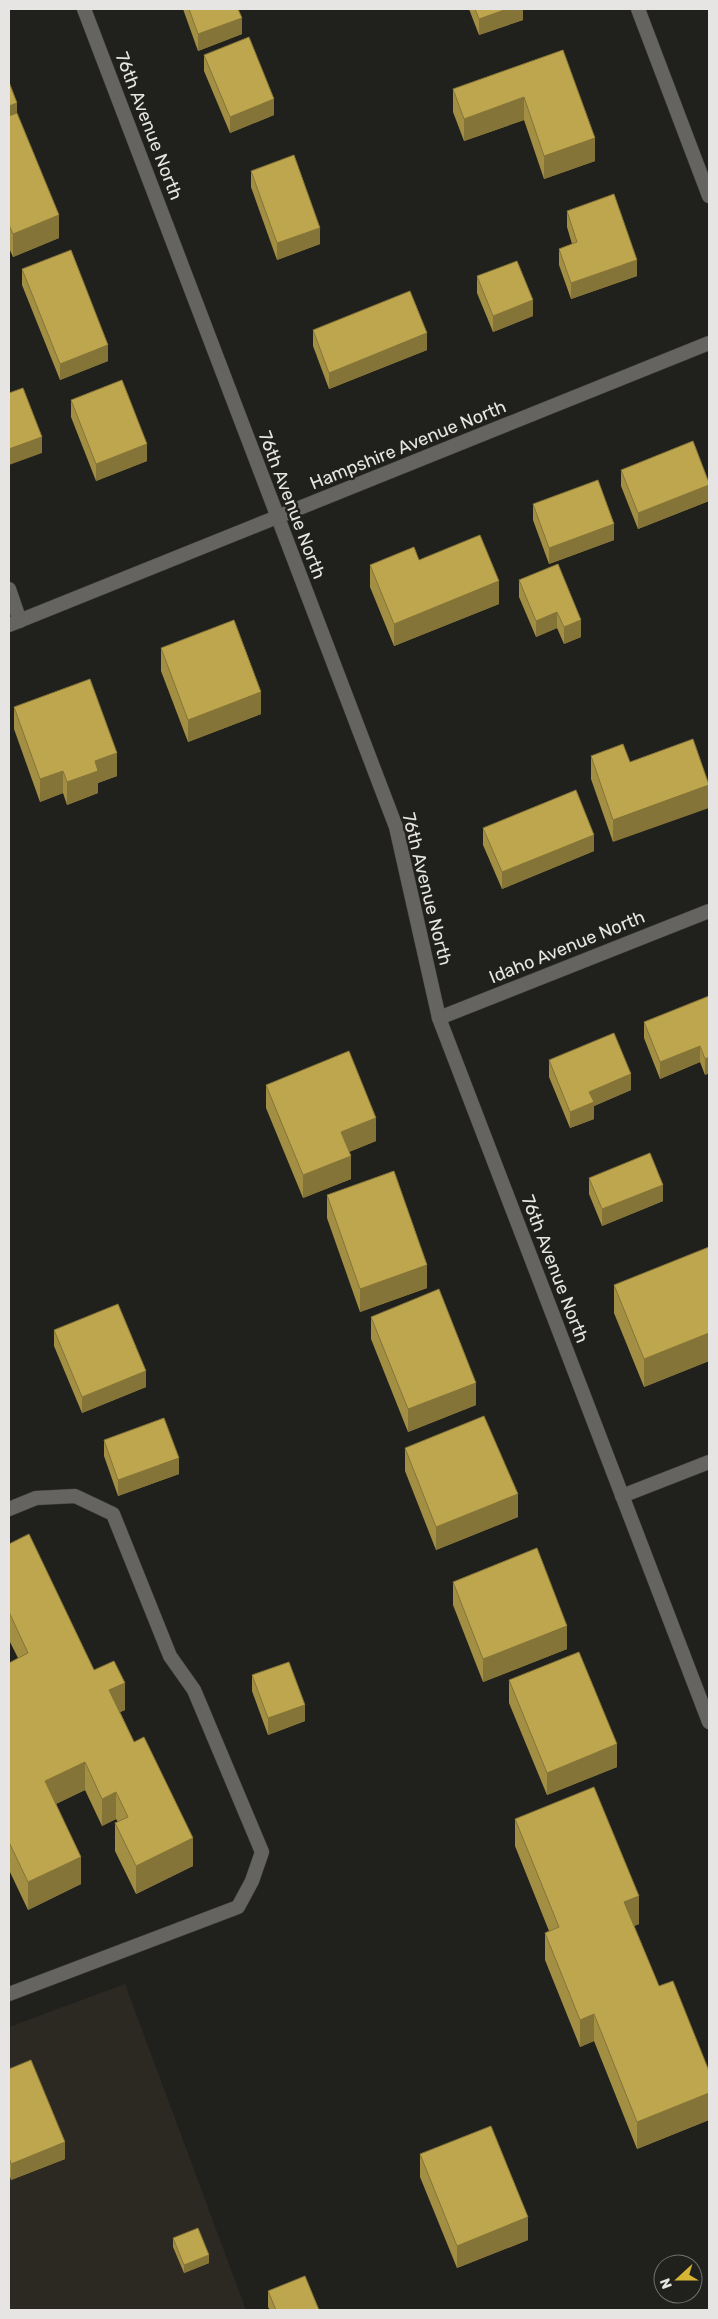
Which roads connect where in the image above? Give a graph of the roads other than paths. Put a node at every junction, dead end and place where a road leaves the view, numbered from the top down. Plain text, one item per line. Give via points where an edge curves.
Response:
1 (84, 9) edge
2 (638, 9) edge
3 (709, 196) edge
4 (709, 343) edge
5 (277, 518) junction
6 (9, 588) edge
7 (14, 623) edge
8 (709, 911) edge
9 (438, 1018) junction
10 (709, 1462) edge
11 (622, 1496) junction
12 (9, 1509) edge
13 (709, 1722) edge
14 (9, 1994) edge

1 - 5 street, 76th Avenue North
2 - 3 street
4 - 5 street, Hampshire Avenue North
5 - 7 street, Hampshire Avenue North
5 - 9 street, 76th Avenue North via 396,827
6 - 7 street
8 - 9 street, Idaho Avenue North
9 - 11 street, 76th Avenue North
10 - 11 street
11 - 13 street, 76th Avenue North
12 - 14 street via 36,1498 75,1496 113,1514 170,1656 194,1690 262,1852 252,1882 238,1907

